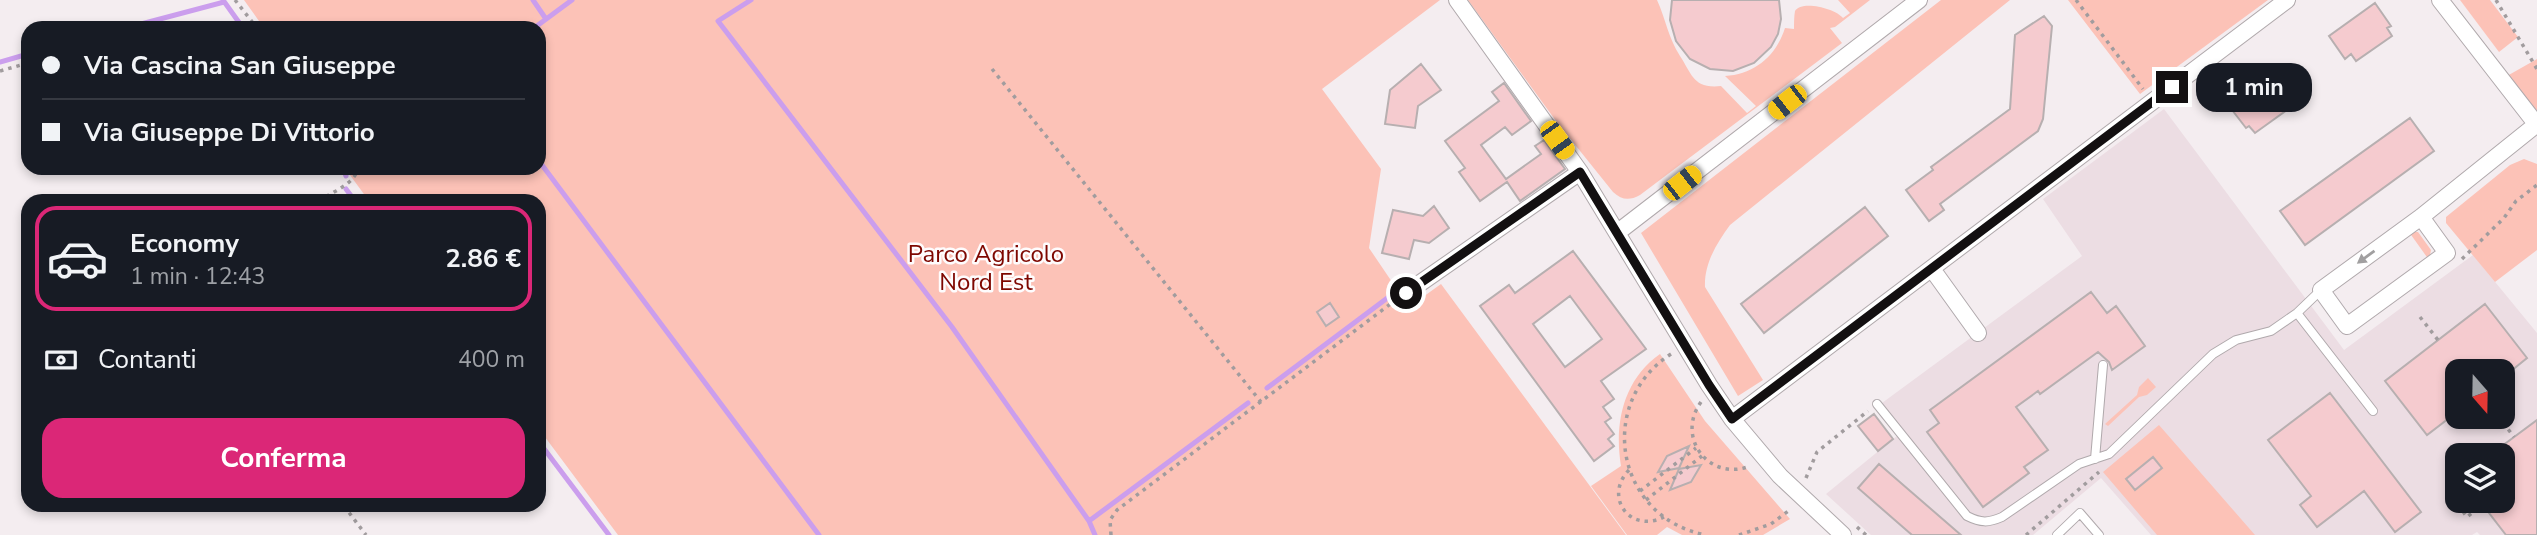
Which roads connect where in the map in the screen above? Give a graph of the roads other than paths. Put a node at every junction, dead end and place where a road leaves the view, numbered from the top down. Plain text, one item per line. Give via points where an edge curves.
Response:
1 (1457, 0) edge
2 (1919, 0) edge
3 (2287, 0) edge
4 (2440, 0) edge
5 (2537, 124) edge
6 (1580, 172) junction
7 (2421, 217) junction
8 (1618, 232) junction
9 (1932, 269) junction
10 (2321, 290) junction
11 (1406, 293) road end
12 (2297, 313) junction
13 (1978, 333) dead end
14 (2103, 365) dead end
15 (1877, 404) road end
16 (2372, 411) dead end
17 (1732, 419) junction
18 (2095, 459) junction
19 (1843, 535) edge
20 (2057, 535) edge
21 (2099, 535) edge

1 - 6 street
2 - 8 street
3 - 9 street
4 - 5 street
5 - 7 street
6 - 8 street
6 - 11 street
7 -> 10 street
7 - 10 street via 2447,253 2400,288 2347,326
8 - 17 street
9 - 13 street
9 - 17 street
10 - 12 lane
12 - 16 lane
12 - 18 lane via 2271,331 2236,340 2213,354 2119,447
14 - 18 lane
15 - 18 lane via 1967,516 1981,523 2002,517 2078,464
17 - 19 street via 1780,476
20 - 21 lane via 2080,513

